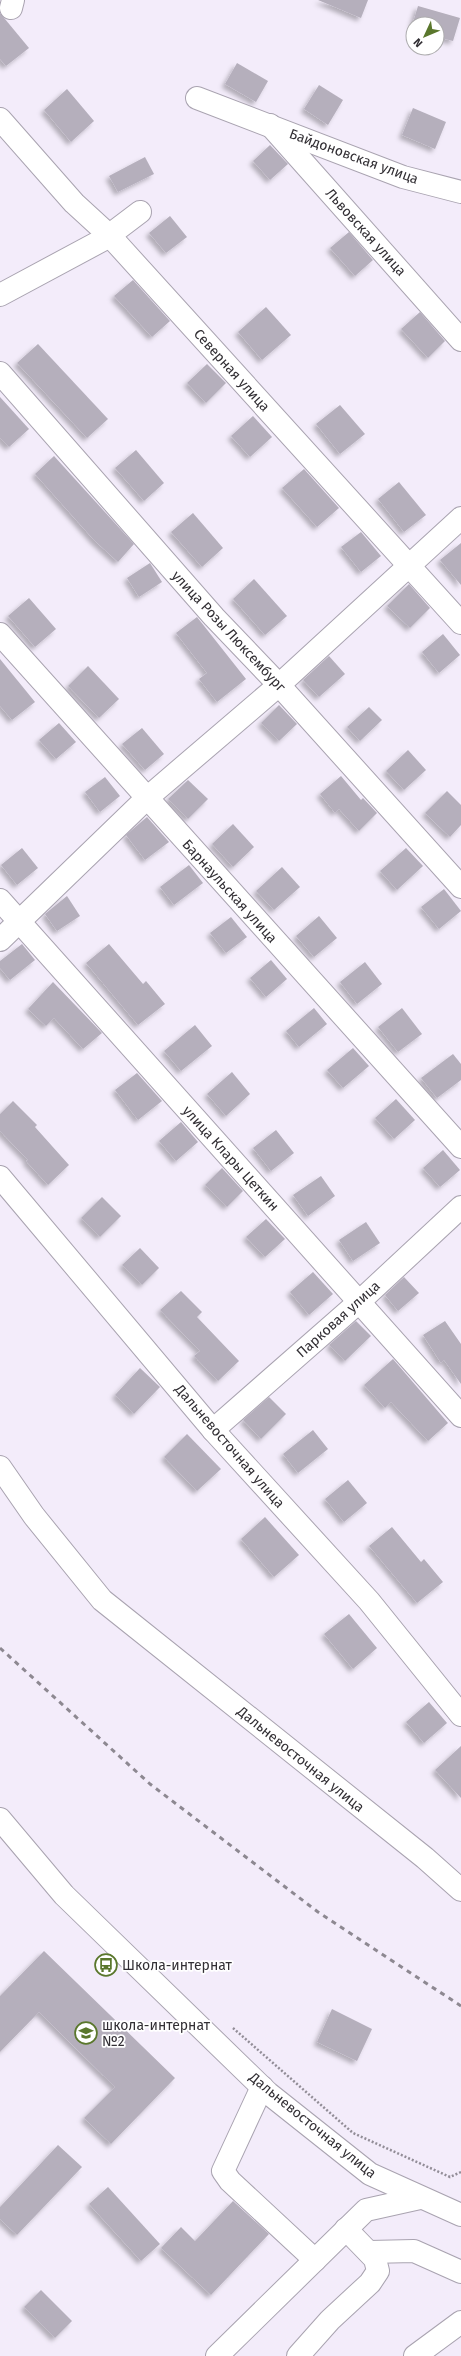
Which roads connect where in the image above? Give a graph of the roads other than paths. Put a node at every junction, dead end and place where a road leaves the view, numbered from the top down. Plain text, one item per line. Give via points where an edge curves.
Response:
1 (197, 98) dead end
2 (0, 119) edge
3 (270, 125) junction
4 (461, 192) edge
5 (140, 212) dead end
6 (108, 236) junction
7 (0, 295) edge
8 (461, 340) edge
9 (0, 373) edge
10 (461, 518) edge
11 (408, 565) junction
12 (461, 623) edge
13 (0, 634) edge
14 (279, 685) junction
15 (147, 798) junction
16 (461, 887) edge
17 (0, 900) edge
18 (20, 922) junction
19 (0, 940) edge
20 (461, 1147) edge
21 (0, 1177) edge
22 (461, 1207) edge
23 (359, 1302) junction
24 (461, 1416) edge
25 (213, 1430) junction
26 (0, 1467) edge
27 (461, 1715) edge
28 (0, 1819) edge
29 (461, 1890) edge
30 (262, 2087) junction
31 (370, 2174) junction
32 (420, 2198) junction
33 (366, 2210) junction
34 (461, 2214) edge
35 (346, 2229) junction
36 (369, 2252) junction
37 (315, 2260) junction
38 (461, 2272) edge
39 (461, 2322) edge
40 (217, 2356) edge
41 (298, 2356) edge
42 (415, 2356) edge

1 - 3 street, Байдоновская улица
2 - 6 street, Северная улица via 74,204
3 - 4 street, Байдоновская улица via 403,177
3 - 8 street, Львовская улица
5 - 6 street
6 - 7 street
6 - 11 street, Северная улица
9 - 14 street, улица Розы Люксембург via 214,617
10 - 11 street
11 - 12 street, Северная улица
11 - 14 street
13 - 15 street, Барнаульская улица
14 - 15 street
14 - 16 street, улица Розы Люксембург
15 - 18 street
15 - 20 street, Барнаульская улица
17 - 18 street, улица Клары Цеткин
18 - 19 street
18 - 23 street, улица Клары Цеткин
21 - 25 street, Дальневосточная улица
22 - 23 street, Парковая улица
23 - 24 street, улица Клары Цеткин
23 - 25 street, Парковая улица
25 - 27 street, Дальневосточная улица via 369,1601
26 - 29 street, Дальневосточная улица via 34,1516 102,1600 425,1858
28 - 30 street, Дальневосточная улица via 64,1895
30 - 31 street, Дальневосточная улица
30 - 37 street via 223,2172
31 - 32 street, Дальневосточная улица
31 - 33 street
32 - 33 street
32 - 34 street, Дальневосточная улица
33 - 35 street
35 - 36 street
35 - 37 street
36 - 38 street via 414,2251
36 - 41 street via 375,2259 378,2271 370,2283 330,2320
37 - 40 street
39 - 42 street

